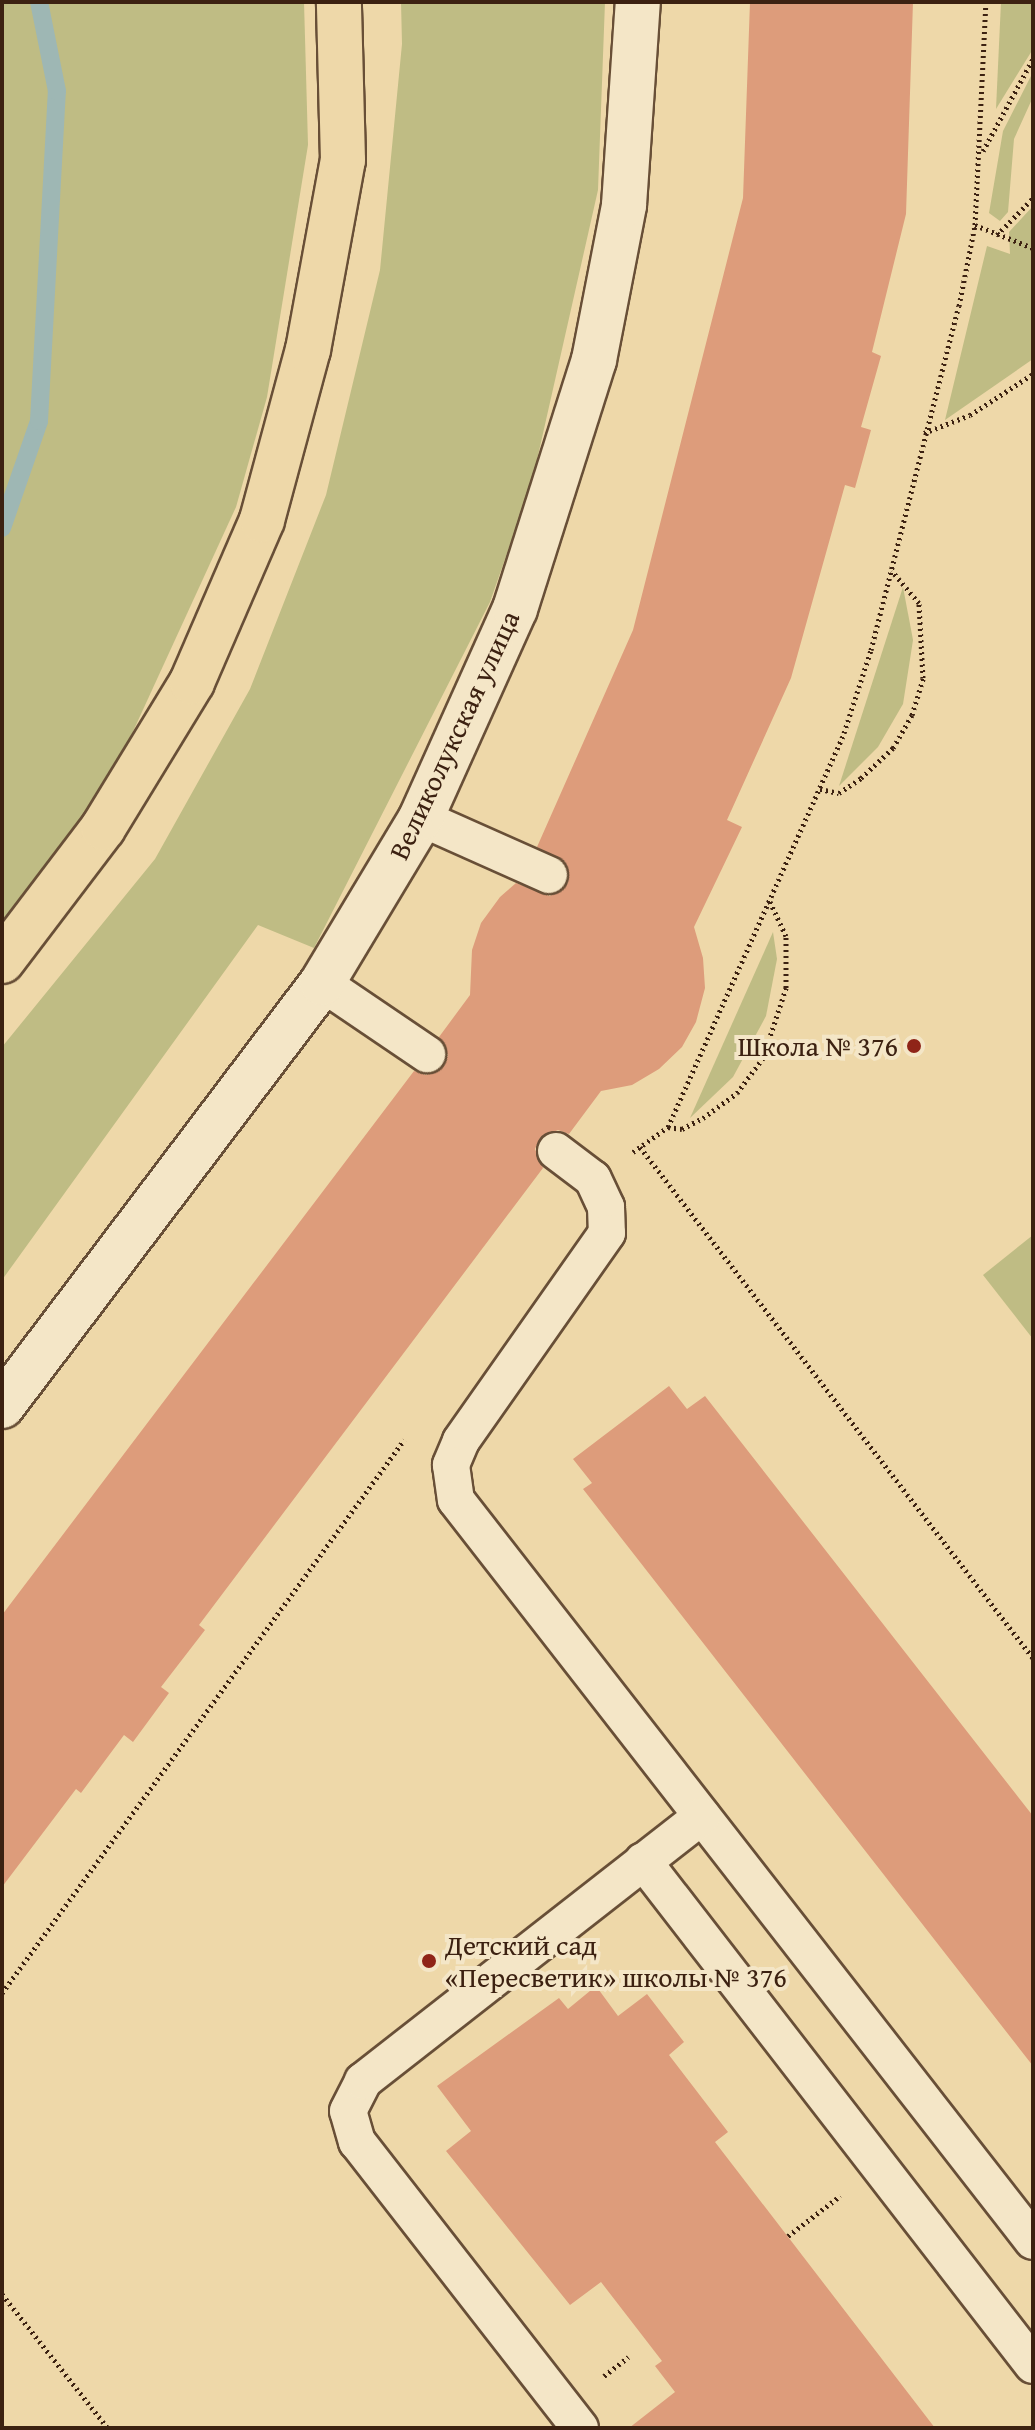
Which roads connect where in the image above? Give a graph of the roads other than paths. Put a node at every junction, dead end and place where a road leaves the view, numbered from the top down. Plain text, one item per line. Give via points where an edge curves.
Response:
1 (339, 2) edge
2 (638, 2) edge
3 (421, 818) junction
4 (549, 875) dead end
5 (2, 961) edge
6 (322, 983) junction
7 (427, 1054) dead end
8 (556, 1151) dead end
9 (2, 1406) edge
10 (702, 1816) junction
11 (643, 1861) junction
12 (1033, 2241) edge
13 (1033, 2365) edge
14 (580, 2428) edge

1 - 5 highway via 343,160 308,350 262,520 192,682 103,828
2 - 3 street, Великолукская улица via 624,205 594,360 515,609
3 - 4 lane
3 - 6 street, Великолукская улица
6 - 7 lane
6 - 9 street, Великолукская улица
8 - 10 lane via 593,1179 606,1207 607,1233 461,1441 451,1465 451,1483 456,1500
10 - 11 lane
10 - 12 lane
11 - 13 lane
11 - 14 lane via 363,2081 348,2111 357,2142

